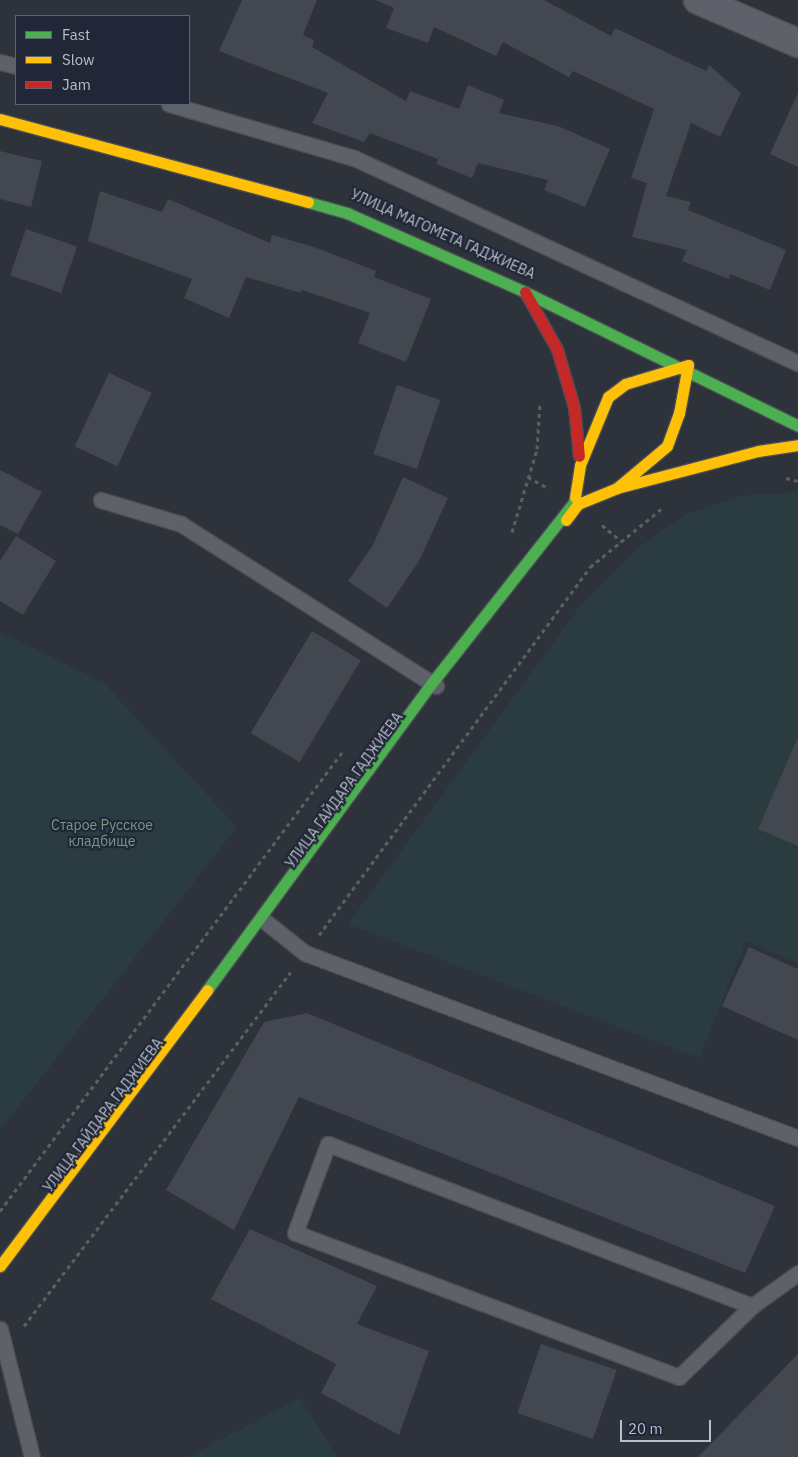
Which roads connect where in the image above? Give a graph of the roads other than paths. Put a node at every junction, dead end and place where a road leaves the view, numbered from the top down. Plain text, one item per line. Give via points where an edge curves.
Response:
1 (698, 0) edge
2 (798, 43) edge
3 (0, 62) edge
4 (15, 66) edge
5 (172, 105) edge
6 (0, 112) edge
7 (0, 119) edge
8 (525, 292) junction
9 (798, 363) edge
10 (685, 367) junction
11 (798, 418) edge
12 (798, 426) edge
13 (798, 445) edge
14 (580, 465) junction
15 (617, 488) junction
16 (100, 500) dead end
17 (435, 686) junction
18 (266, 922) junction
19 (798, 1138) edge
20 (0, 1266) edge
21 (798, 1273) edge
22 (0, 1278) edge
23 (752, 1306) junction
24 (0, 1329) edge
25 (32, 1457) edge

1 - 2 street
3 - 4 lane
5 - 9 lane via 354,158
6 - 10 main road, УЛИЦА МАГОМЕТА ГАДЖИЕВА via 348,207 524,286
7 - 8 main road, УЛИЦА МАГОМЕТА ГАДЖИЕВА via 347,213
8 - 10 main road, УЛИЦА МАГОМЕТА ГАДЖИЕВА
8 - 14 main road via 557,349 574,407
10 - 11 main road, УЛИЦА МАГОМЕТА ГАДЖИЕВА
10 - 12 main road, УЛИЦА МАГОМЕТА ГАДЖИЕВА
10 - 14 main road via 625,384 608,398 596,420
10 - 15 main road via 679,413 667,446
13 - 15 main road, УЛИЦА ГАЙДАРА ГАДЖИЕВА via 758,451
14 - 17 main road, УЛИЦА ГАЙДАРА ГАДЖИЕВА via 574,502
15 - 17 main road, УЛИЦА ГАЙДАРА ГАДЖИЕВА via 578,504
16 - 17 lane via 180,524
17 - 18 main road, УЛИЦА ГАЙДАРА ГАДЖИЕВА
17 - 20 main road, УЛИЦА ГАЙДАРА ГАДЖИЕВА
18 - 19 lane via 305,953
18 - 22 main road, УЛИЦА ГАЙДАРА ГАДЖИЕВА
21 - 23 lane
23 - 23 lane via 679,1377 295,1233 328,1144
24 - 25 lane

